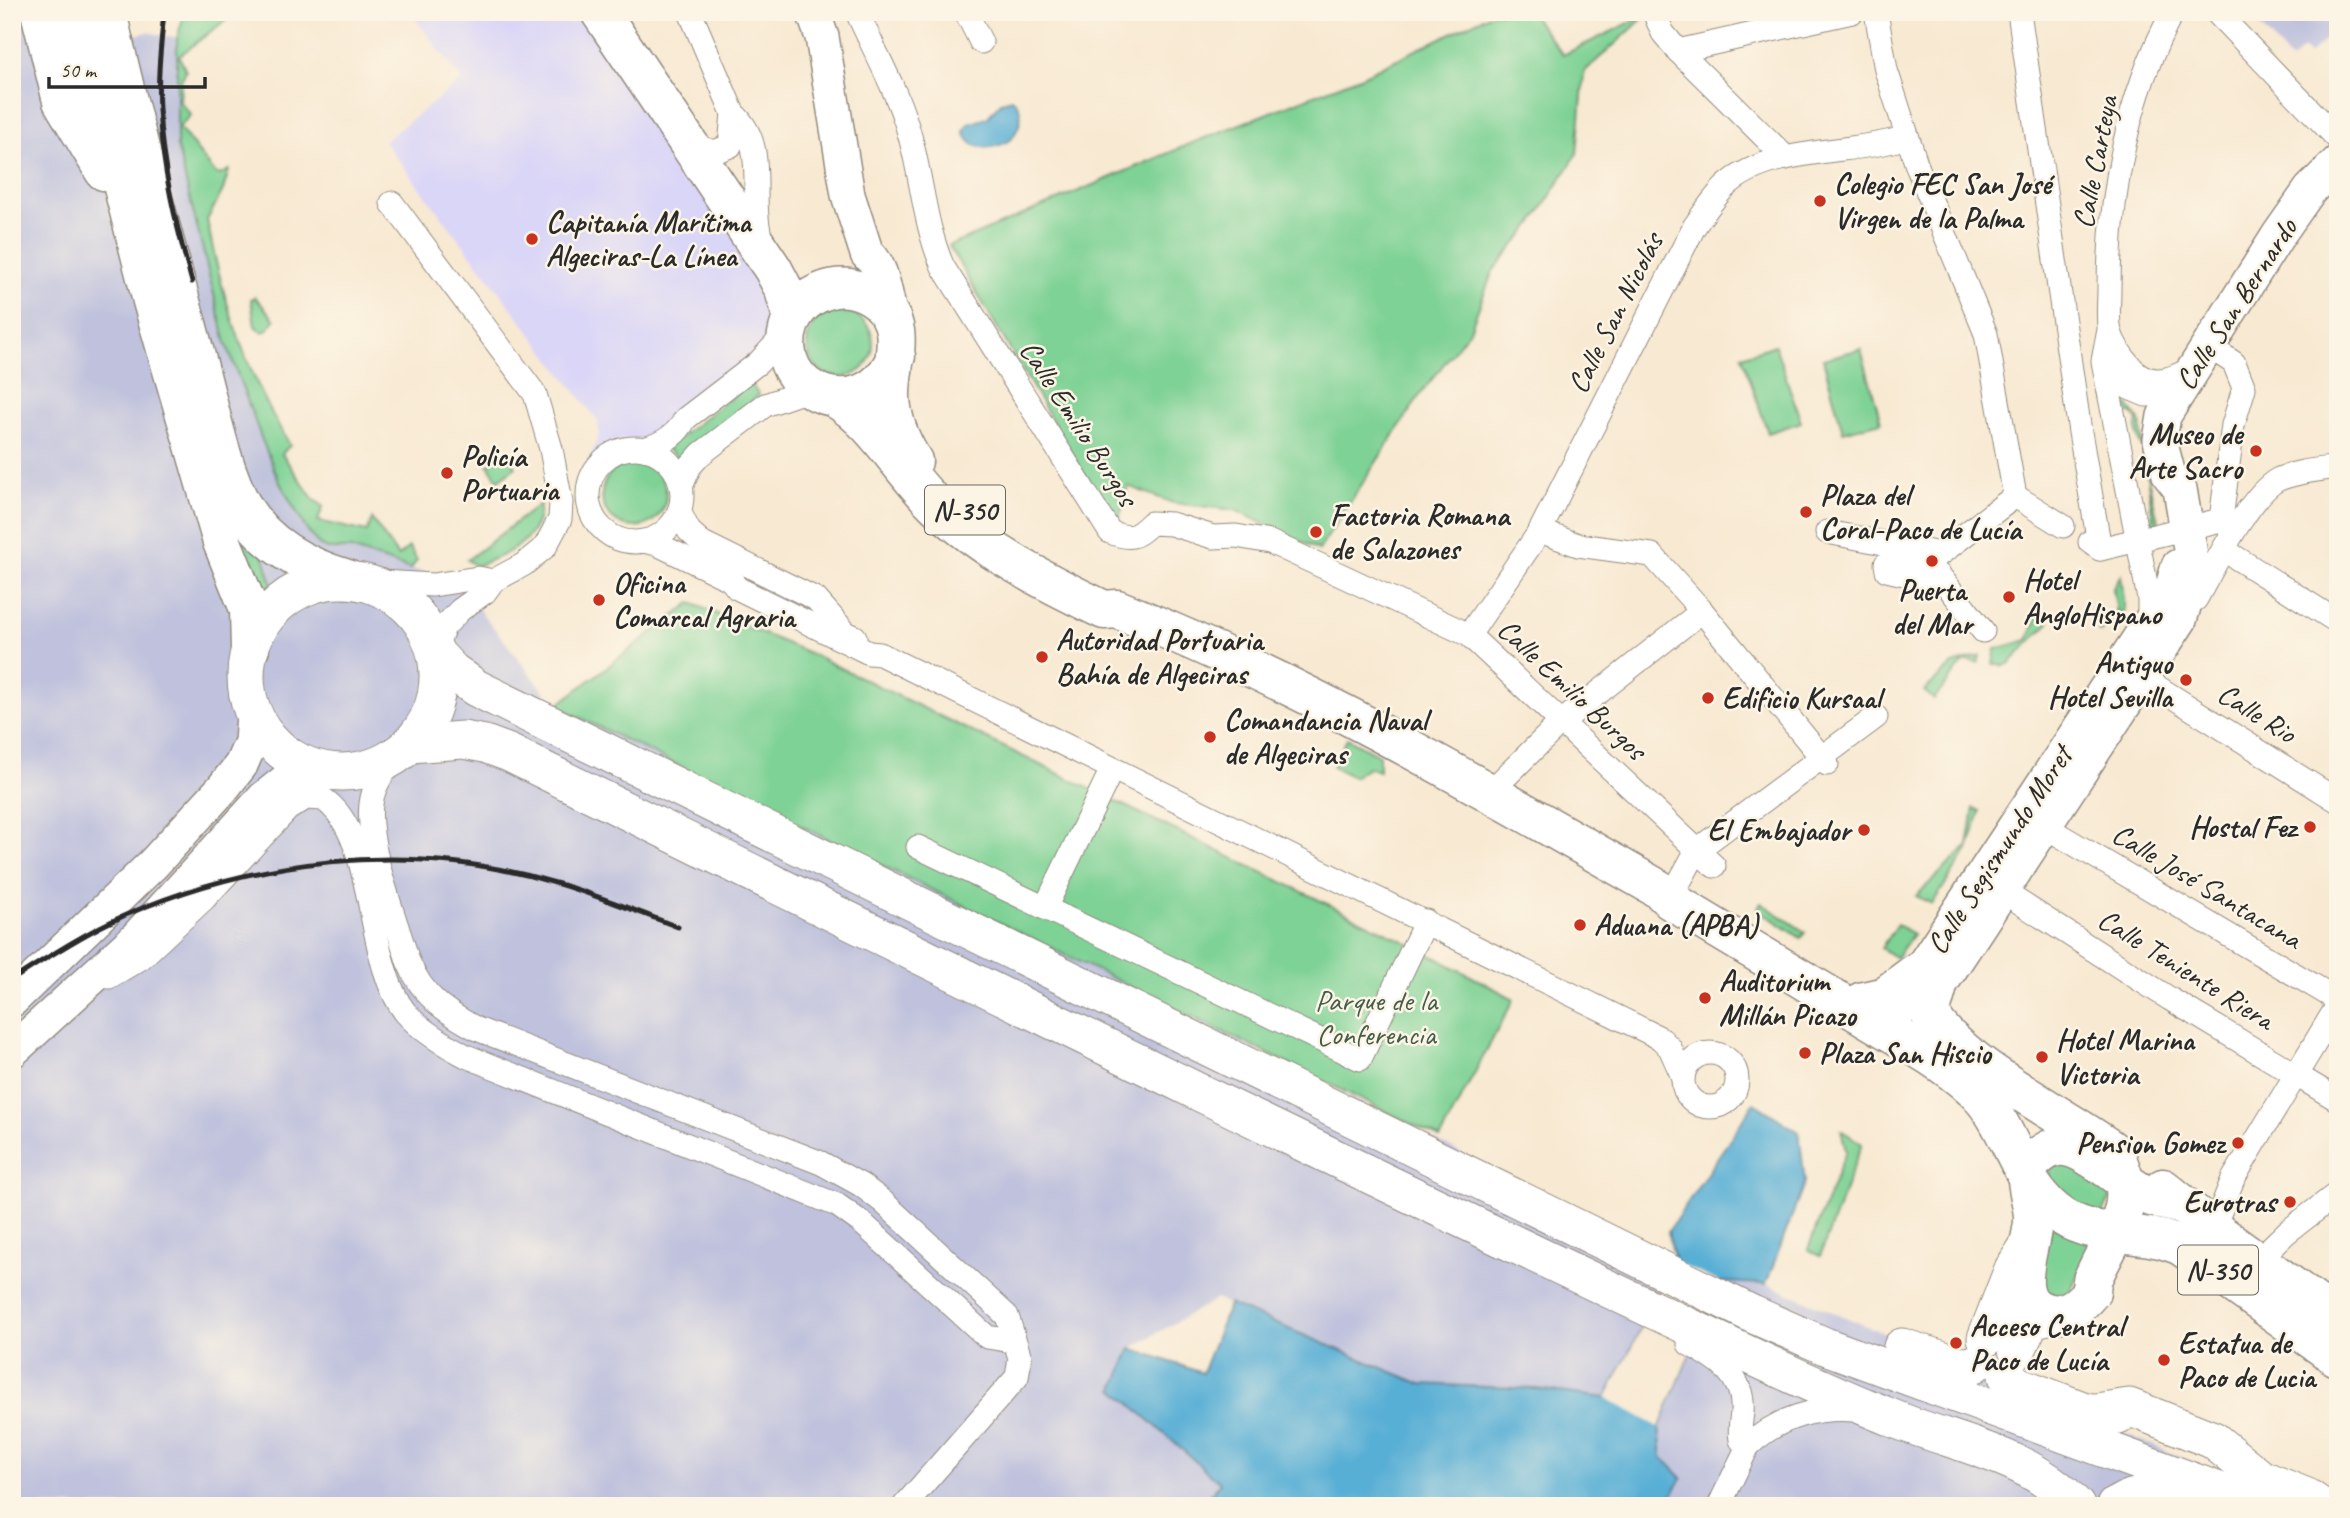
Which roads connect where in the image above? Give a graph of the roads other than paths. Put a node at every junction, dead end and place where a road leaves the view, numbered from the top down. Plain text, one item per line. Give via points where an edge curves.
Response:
1 (40, 12) edge
2 (600, 12) edge
3 (612, 12) edge
4 (690, 12) edge
5 (813, 12) edge
6 (857, 12) edge
7 (966, 12) edge
8 (1654, 12) edge
9 (1852, 12) edge
10 (1876, 12) edge
11 (2019, 12) edge
12 (2173, 12) edge
13 (2216, 12) edge
14 (82, 16) edge
15 (1766, 22) edge
16 (981, 42) dead end
17 (1678, 51) junction
18 (733, 113) junction
19 (1907, 137) junction
20 (2338, 139) edge
21 (705, 149) junction
22 (1786, 158) junction
23 (2338, 162) edge
24 (392, 204) dead end
25 (129, 214) junction
26 (760, 230) junction
27 (867, 254) junction
28 (832, 289) junction
29 (891, 316) junction
30 (790, 324) junction
31 (2112, 337) junction
32 (2205, 355) junction
33 (896, 356) junction
34 (2129, 388) junction
35 (823, 393) junction
36 (2168, 415) junction
37 (644, 449) junction
38 (2338, 467) edge
39 (681, 487) junction
40 (2015, 496) junction
41 (679, 511) junction
42 (2063, 526) dead end
43 (1540, 531) junction
44 (2181, 531) junction
45 (1827, 532) dead end
46 (2227, 533) junction
47 (643, 541) junction
48 (2137, 542) junction
49 (1940, 554) junction
50 (355, 580) junction
51 (493, 581) junction
52 (1117, 609) junction
53 (1702, 611) junction
54 (2164, 622) junction
55 (2338, 622) edge
56 (1983, 631) dead end
57 (1468, 635) junction
58 (250, 648) junction
59 (436, 652) junction
60 (880, 654) junction
61 (2143, 678) junction
62 (253, 715) junction
63 (1876, 717) dead end
64 (1560, 723) junction
65 (402, 750) junction
66 (1825, 761) junction
67 (1112, 769) junction
68 (322, 770) junction
69 (1490, 792) junction
70 (2338, 801) edge
71 (2044, 826) junction
72 (918, 847) dead end
73 (1697, 850) junction
74 (1714, 866) dead end
75 (1668, 889) junction
76 (2002, 891) junction
77 (1045, 908) junction
78 (1426, 921) junction
79 (1930, 977) junction
80 (1860, 999) junction
81 (12, 1000) edge
82 (2338, 1002) edge
83 (61, 1006) junction
84 (1898, 1029) junction
85 (1660, 1038) junction
86 (12, 1051) edge
87 (1713, 1052) junction
88 (1978, 1062) junction
89 (2297, 1074) junction
90 (1683, 1077) junction
91 (2338, 1100) edge
92 (2120, 1168) junction
93 (2026, 1174) junction
94 (2338, 1194) edge
95 (2213, 1229) junction
96 (2132, 1235) junction
97 (2028, 1245) junction
98 (2258, 1260) junction
99 (1609, 1289) junction
100 (2001, 1298) junction
101 (2289, 1301) junction
102 (2067, 1306) junction
103 (1752, 1314) junction
104 (2338, 1319) edge
105 (1012, 1341) junction
106 (1825, 1346) junction
107 (1996, 1357) junction
108 (2338, 1358) edge
109 (1878, 1412) junction
110 (2096, 1412) junction
111 (2065, 1433) junction
112 (2187, 1442) junction
113 (1748, 1446) junction
114 (2234, 1459) junction
115 (2185, 1503) edge
116 (904, 1506) edge
117 (1719, 1506) edge
118 (2076, 1506) edge
119 (2115, 1506) edge
120 (2260, 1506) edge
121 (2320, 1506) edge

1 - 25 highway via 62,100
2 - 30 highway, N-350 via 773,269 784,290
3 - 21 highway
4 - 18 street
5 - 27 main road via 822,37 848,195
6 - 57 street, Calle Emilio Burgos via 906,124 919,168 930,238 943,267 1111,532 1127,538 1138,536 1151,523 1171,524 1213,537 1270,542
7 - 16 street
8 - 17 street
9 - 15 street
10 - 19 street via 1886,70
11 - 48 street via 2095,545
12 - 31 street, Calle Carteya via 2144,79 2124,145 2111,237
13 - 20 street
14 - 25 highway
14 - 50 highway via 147,179 237,494 256,525 294,558
15 - 17 street
17 - 22 street
18 - 21 street via 730,146 715,152
18 - 26 street via 756,155
19 - 22 street, Calle San Nicolás via 1882,146
19 - 40 street via 1986,334
21 - 26 highway
22 - 43 street, Calle San Nicolás via 1728,183 1694,227
23 - 32 main road, Calle San Bernardo via 2310,190 2279,234
24 - 51 street via 535,394 541,410 557,477 560,519 553,536 533,558
25 - 58 highway via 214,517 249,609
26 - 28 highway via 793,276
27 - 28 main road
27 - 29 main road via 873,257
28 - 29 highway via 866,293
28 - 30 highway via 800,306
29 - 33 highway, N-350
30 - 35 highway, N-350 via 788,356 800,380
30 - 37 street via 774,349 685,419 680,429
31 - 32 street via 2135,371 2154,380 2172,378
31 - 34 street, Calle Carteya
31 - 48 street, Calle Carteya via 2104,360
32 - 36 main road, Calle San Bernardo
32 - 46 street via 2234,363 2244,388 2233,425
33 - 35 highway via 874,388 849,398
33 - 52 highway, N-350 via 891,396 895,422 918,468 994,532 1046,568 1109,599
34 - 36 street, Calle Carteya
34 - 36 street via 2157,396
35 - 39 street via 765,405 695,460
35 - 52 highway, N-350 via 859,413 899,467 964,528 1040,578 1104,610
36 - 44 main road via 2169,475 2180,489
37 - 39 street via 663,456
37 - 47 street via 628,448 606,459 597,467 589,490 599,524 619,538
38 - 46 street via 2300,472 2277,481
39 - 41 street
40 - 42 street
40 - 49 street
41 - 47 street via 665,531
41 - 60 street via 701,542 816,599 846,633 874,645
43 - 53 street via 1578,545 1652,555
43 - 57 street, Calle San Nicolás
44 - 46 street
44 - 48 street
44 - 54 main road via 2194,573
45 - 49 street
46 - 54 street via 2193,604
46 - 55 street
47 - 60 street via 731,580 737,588 869,653
48 - 54 street, Calle Carteya via 2149,598
49 - 56 street via 1921,563 1886,564 1887,570 1921,578 1939,575
50 - 51 street via 433,585 478,578
50 - 58 main road via 322,581 292,593 266,616
50 - 59 main road via 387,591 408,605 420,618
51 - 59 street via 444,627
52 - 69 highway, N-350 via 1327,703
53 - 64 street
53 - 66 street
54 - 61 main road, Calle Segismundo Moret
54 - 79 main road, Calle Segismundo Moret
57 - 64 street, Calle Emilio Burgos
58 - 62 main road via 246,681
59 - 65 main road via 438,690 433,708 426,724
59 - 103 main road via 476,688
60 - 67 street
61 - 70 street, Calle Rio
61 - 71 main road, Calle Segismundo Moret
62 - 68 main road via 274,745 304,765
62 - 81 main road via 251,742 241,765 222,789 153,864
63 - 66 street
64 - 69 street
64 - 73 street, Calle Emilio Burgos
65 - 68 main road via 360,771
65 - 99 main road via 463,740 509,753
65 - 105 street via 375,788 372,831 408,961 428,997 443,1011 477,1029 821,1163 862,1185 1007,1316
66 - 73 street
67 - 77 street
67 - 78 street
68 - 83 main road via 294,774 264,798 136,938
69 - 75 highway, N-350
71 - 76 main road, Calle Segismundo Moret
71 - 82 street, Calle José Santacana
72 - 77 street
73 - 74 street, Calle Emilio Burgos
73 - 75 street
75 - 80 highway, N-350
75 - 84 highway, N-350 via 1670,900
76 - 79 main road, Calle Segismundo Moret
76 - 89 street, Calle Teniente Riera
77 - 78 street via 1360,1059
78 - 85 street
79 - 80 main road, Calle Segismundo Moret
79 - 84 main road, Calle Segismundo Moret
79 - 88 highway via 1930,1014 1941,1031
80 - 84 highway, N-350
82 - 89 street
83 - 86 main road
83 - 105 street via 141,958 296,802 323,799 346,821 390,983 418,1025 466,1056 837,1205 987,1337
84 - 88 highway, N-350
84 - 93 highway, N-350 via 1975,1090
85 - 87 street via 1676,1036
85 - 90 street
87 - 90 street via 1694,1057
87 - 90 street via 1730,1060 1735,1068 1737,1087 1725,1103 1698,1105 1684,1091
88 - 92 highway, N-350
89 - 91 street, Calle Teniente Riera
89 - 95 street via 2226,1193
92 - 93 highway via 2064,1146 2047,1150
92 - 95 highway, N-350
92 - 96 highway
93 - 96 highway, N-350 via 2059,1214 2088,1227
93 - 97 highway via 2033,1211
94 - 98 street
95 - 98 highway, N-350
96 - 101 highway, N-350 via 2171,1241
96 - 102 highway
97 - 100 main road
97 - 102 highway via 2027,1297 2051,1313
98 - 101 highway, N-350
99 - 109 main road
99 - 113 street via 1637,1318 1726,1367 1741,1395 1739,1431
100 - 102 main road
100 - 107 main road
101 - 104 highway, N-350
101 - 108 highway, N-350
102 - 107 main road via 2026,1326
103 - 106 main road
103 - 107 main road via 1813,1320 1966,1367
105 - 116 street via 1020,1358 1017,1377
106 - 111 main road
106 - 115 main road via 1856,1369 1888,1384 2120,1472
107 - 110 main road via 2017,1385
109 - 113 street via 1803,1413 1761,1434
109 - 118 main road via 2055,1482
110 - 112 main road
110 - 114 main road via 2129,1407 2213,1440
111 - 112 main road via 2114,1427 2157,1443
111 - 120 main road
112 - 114 main road
113 - 117 street
114 - 121 main road via 2260,1478
115 - 119 main road via 2135,1496

